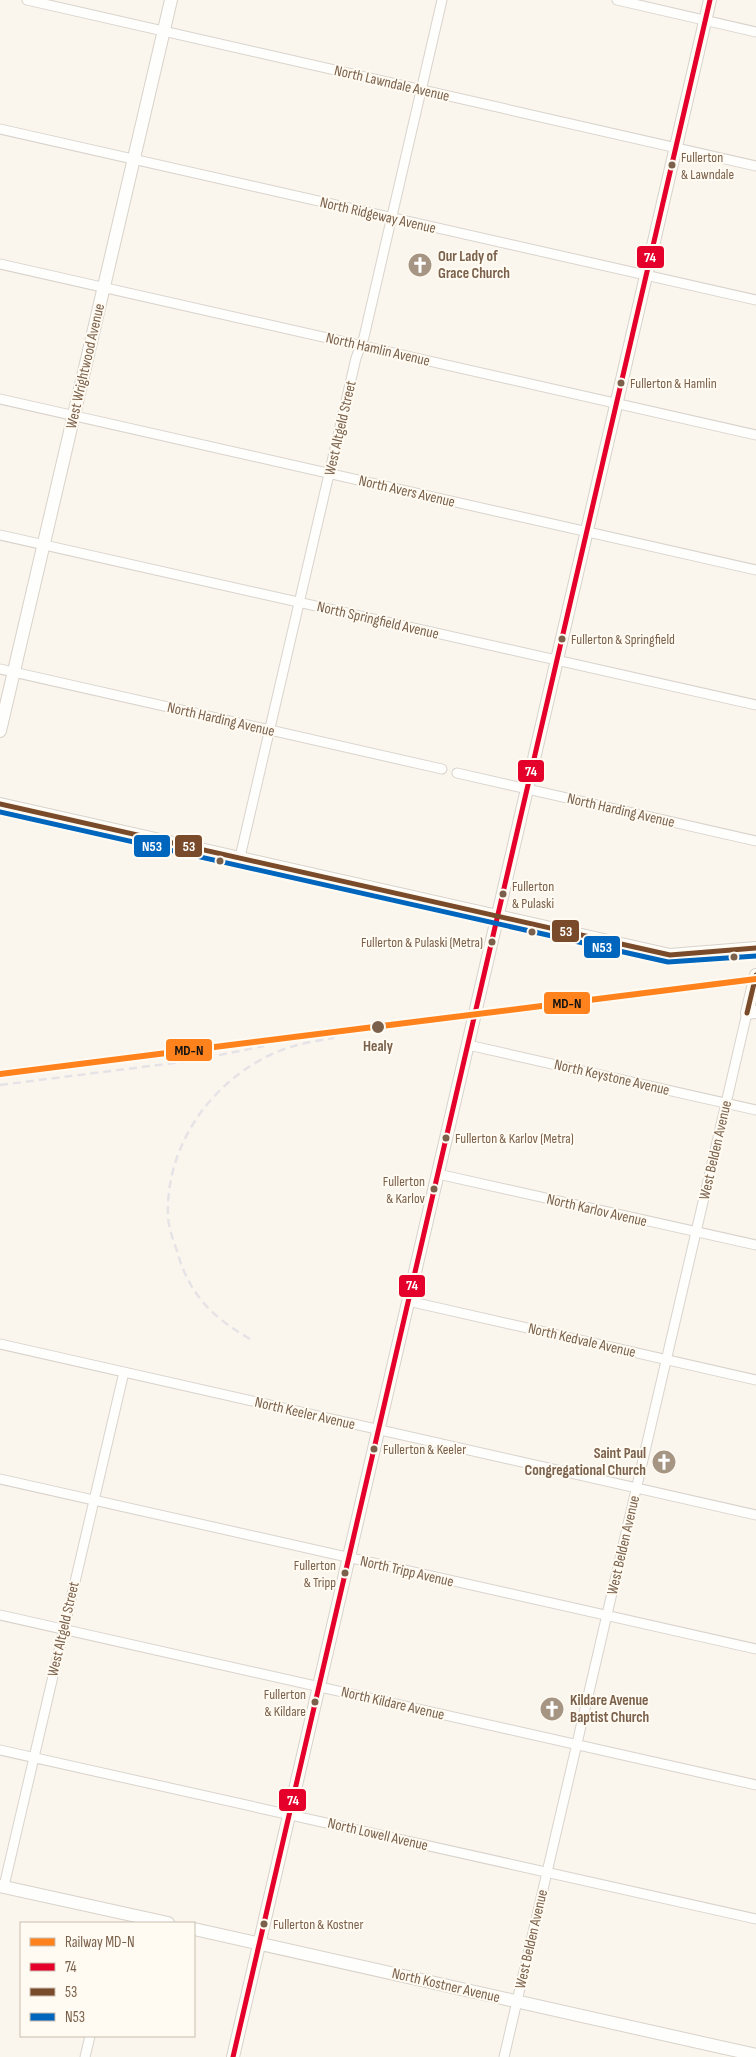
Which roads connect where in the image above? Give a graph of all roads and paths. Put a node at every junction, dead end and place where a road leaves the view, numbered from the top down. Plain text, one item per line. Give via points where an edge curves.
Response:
1 (27, 0) edge
2 (171, 0) edge
3 (442, 0) edge
4 (617, 0) edge
5 (710, 0) edge
6 (705, 20) junction
7 (163, 31) junction
8 (756, 32) edge
9 (421, 90) junction
10 (0, 128) edge
11 (676, 148) junction
12 (134, 159) junction
13 (756, 166) edge
14 (392, 218) junction
15 (0, 264) edge
16 (646, 276) junction
17 (104, 287) junction
18 (756, 300) edge
19 (361, 346) junction
20 (0, 399) edge
21 (617, 404) junction
22 (74, 416) junction
23 (756, 435) edge
24 (329, 474) junction
25 (587, 532) junction
26 (0, 535) edge
27 (44, 544) junction
28 (756, 570) edge
29 (299, 602) junction
30 (557, 660) junction
31 (0, 669) edge
32 (14, 672) junction
33 (756, 705) edge
34 (270, 730) junction
35 (0, 731) edge
36 (442, 769) dead end
37 (457, 773) dead end
38 (528, 788) junction
39 (0, 804) edge
40 (756, 841) edge
41 (240, 857) junction
42 (498, 916) junction
43 (756, 948) edge
44 (756, 974) edge
45 (752, 1013) edge
46 (468, 1045) junction
47 (726, 1103) junction
48 (756, 1110) edge
49 (438, 1174) junction
50 (696, 1232) junction
51 (756, 1245) edge
52 (408, 1301) junction
53 (0, 1344) edge
54 (666, 1359) junction
55 (124, 1372) junction
56 (756, 1380) edge
57 (378, 1430) junction
58 (0, 1479) edge
59 (636, 1488) junction
60 (93, 1500) junction
61 (756, 1514) edge
62 (349, 1558) junction
63 (0, 1615) edge
64 (606, 1616) junction
65 (63, 1629) junction
66 (756, 1649) edge
67 (319, 1686) junction
68 (577, 1744) junction
69 (0, 1750) edge
70 (34, 1757) junction
71 (756, 1785) edge
72 (289, 1815) junction
73 (547, 1872) junction
74 (2, 1886) edge
75 (118, 1918) edge
76 (756, 1919) edge
77 (158, 1922) edge
78 (195, 1929) edge
79 (259, 1944) junction
80 (517, 2001) junction
81 (90, 2037) edge
82 (756, 2055) edge
83 (85, 2057) edge
84 (233, 2057) edge
85 (504, 2057) edge

1 - 7 street, North Lawndale Avenue
2 - 7 main road, West Wrightwood Avenue
3 - 9 street, West Altgeld Street
4 - 6 street
5 - 6 main road
6 - 8 street
6 - 11 main road
7 - 9 street, North Lawndale Avenue
7 - 12 main road, West Wrightwood Avenue
9 - 11 street, North Lawndale Avenue
9 - 14 street, West Altgeld Street
10 - 12 street, North Ridgeway Avenue
11 - 13 street, North Lawndale Avenue
11 - 16 main road
12 - 14 street, North Ridgeway Avenue
12 - 17 main road, West Wrightwood Avenue
14 - 16 street, North Ridgeway Avenue
14 - 19 street, West Altgeld Street
15 - 17 street, North Hamlin Avenue
16 - 18 street, North Ridgeway Avenue
16 - 21 main road
17 - 19 street, North Hamlin Avenue
17 - 22 main road, West Wrightwood Avenue
19 - 21 street, North Hamlin Avenue
19 - 24 street, West Altgeld Street
20 - 22 street, North Avers Avenue
21 - 23 street, North Hamlin Avenue
21 - 25 main road
22 - 24 street, North Avers Avenue
22 - 27 main road, West Wrightwood Avenue
24 - 25 street, North Avers Avenue
24 - 29 street, West Altgeld Street
25 - 28 street, North Avers Avenue
25 - 30 main road
26 - 27 street, North Springfield Avenue
27 - 29 street, North Springfield Avenue
27 - 32 main road, West Wrightwood Avenue
29 - 30 street, North Springfield Avenue
29 - 34 street, West Altgeld Street
30 - 33 street, North Springfield Avenue
30 - 38 main road
31 - 32 street, North Harding Avenue
32 - 34 street, North Harding Avenue
32 - 35 main road, West Wrightwood Avenue
34 - 36 street, North Harding Avenue
34 - 41 street, West Altgeld Street
37 - 38 street, North Harding Avenue
38 - 40 street, North Harding Avenue
38 - 42 main road
39 - 41 main road
41 - 42 main road
42 - 43 main road via 670,955
42 - 46 main road
44 - 45 main road, West Belden Avenue
45 - 47 street, West Belden Avenue
46 - 47 street, North Keystone Avenue
46 - 49 main road
47 - 48 street, North Keystone Avenue
47 - 50 street, West Belden Avenue
49 - 50 street, North Karlov Avenue
49 - 52 main road
50 - 51 street, North Karlov Avenue
50 - 54 street, West Belden Avenue
52 - 54 street, North Kedvale Avenue
52 - 57 main road
53 - 55 street, North Keeler Avenue
54 - 56 street, North Kedvale Avenue
54 - 59 street, West Belden Avenue
55 - 57 street, North Keeler Avenue
55 - 60 street, West Altgeld Street
57 - 59 street, North Keeler Avenue
57 - 62 main road
58 - 60 street, North Tripp Avenue
59 - 61 street, North Keeler Avenue
59 - 64 street, West Belden Avenue
60 - 62 street, North Tripp Avenue
60 - 65 street, West Altgeld Street
62 - 64 street, North Tripp Avenue
62 - 67 main road
63 - 65 street, North Kildare Avenue
64 - 66 street, North Tripp Avenue
64 - 68 street, West Belden Avenue
65 - 67 street, North Kildare Avenue
65 - 70 street, West Altgeld Street
67 - 68 street, North Kildare Avenue
67 - 72 main road
68 - 71 street, North Kildare Avenue
68 - 73 street, West Belden Avenue
69 - 70 street, North Lowell Avenue
70 - 72 street, North Lowell Avenue
70 - 74 street, West Altgeld Street
72 - 73 street, North Lowell Avenue
72 - 79 main road
73 - 76 street, North Lowell Avenue
73 - 80 street, West Belden Avenue
74 - 75 main road
75 - 77 main road
78 - 79 main road, North Kostner Avenue
79 - 80 main road, North Kostner Avenue
79 - 84 main road
80 - 82 main road, North Kostner Avenue
80 - 85 street, West Belden Avenue
81 - 83 street

